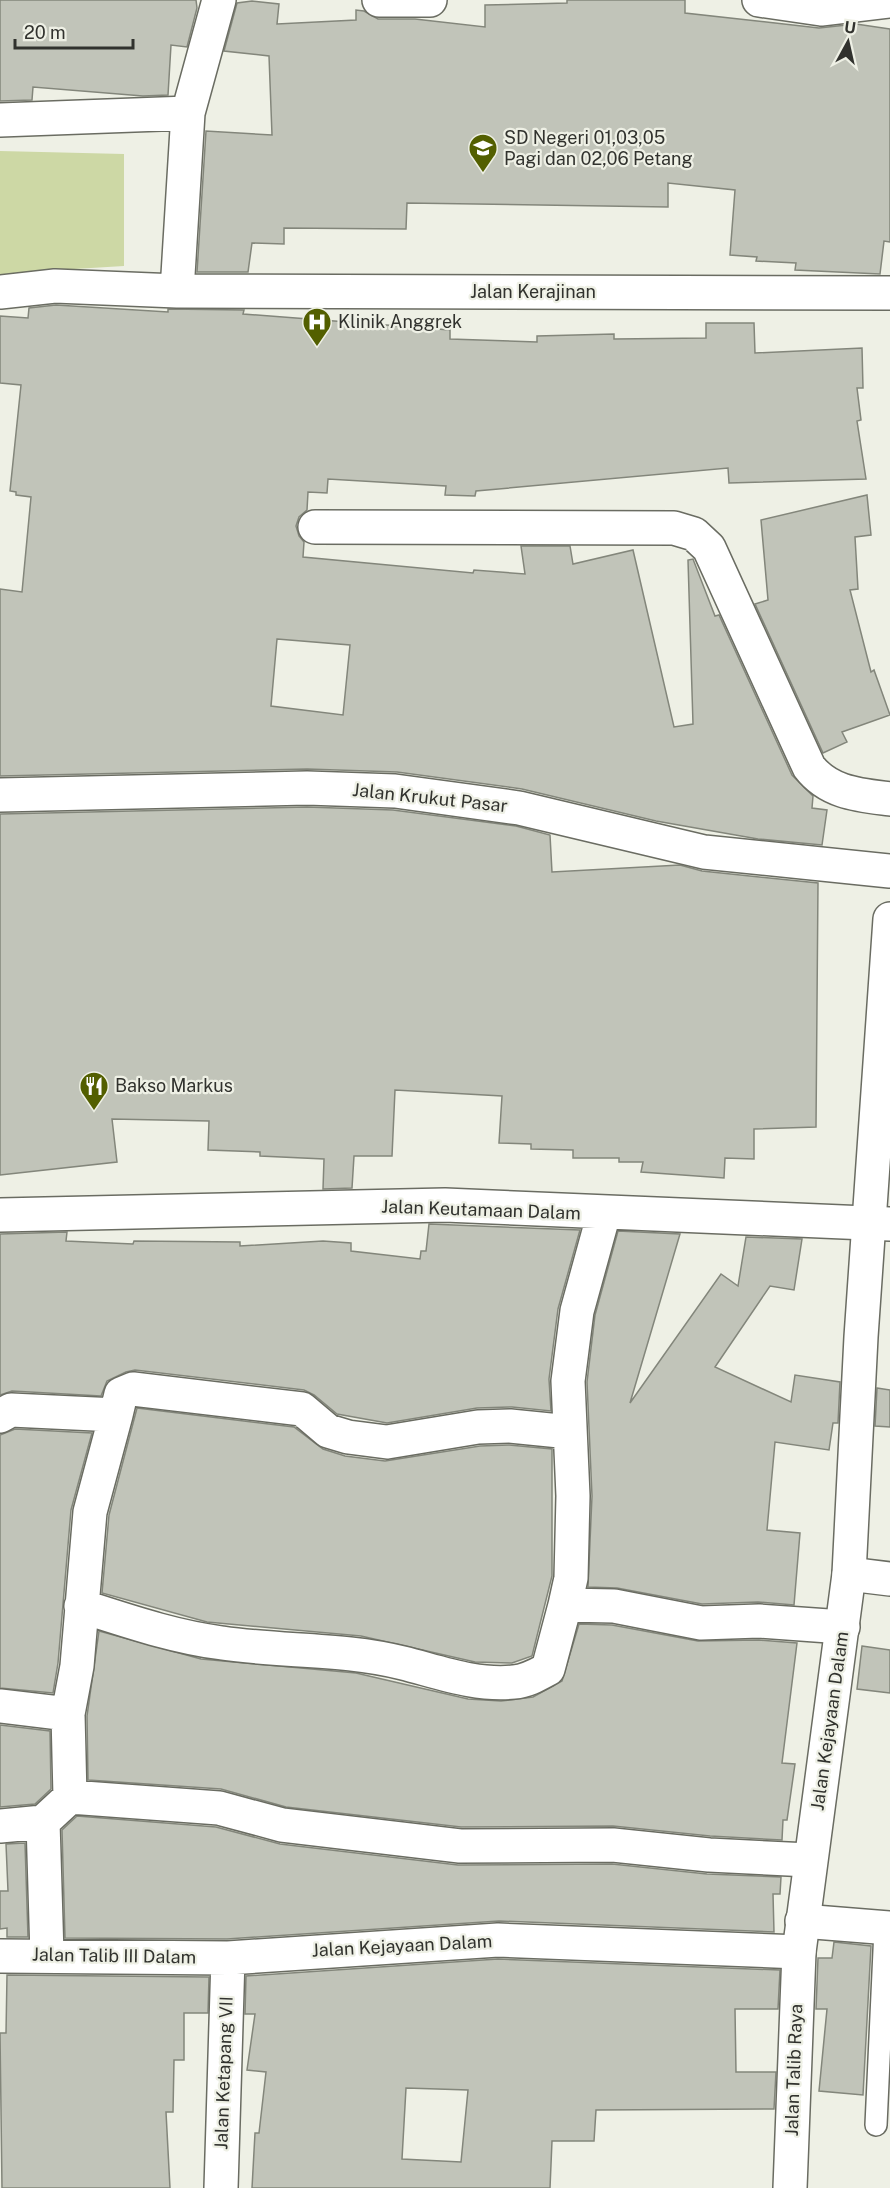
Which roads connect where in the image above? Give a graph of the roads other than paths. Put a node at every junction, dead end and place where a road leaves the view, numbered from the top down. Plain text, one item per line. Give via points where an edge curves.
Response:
1 (219, 0) edge
2 (379, 0) edge
3 (430, 0) edge
4 (759, 0) edge
5 (890, 1) edge
6 (188, 112) junction
7 (0, 120) edge
8 (177, 291) junction
9 (0, 292) edge
10 (890, 293) edge
11 (315, 527) dead end
12 (0, 795) edge
13 (890, 799) edge
14 (890, 871) edge
15 (890, 919) edge
16 (604, 1213) junction
17 (0, 1215) edge
18 (880, 1225) edge
19 (116, 1415) junction
20 (0, 1416) edge
21 (570, 1432) junction
22 (849, 1574) junction
23 (890, 1579) edge
24 (565, 1605) junction
25 (81, 1606) junction
26 (843, 1627) junction
27 (0, 1706) edge
28 (68, 1714) junction
29 (70, 1797) junction
30 (43, 1822) junction
31 (0, 1826) edge
32 (809, 1860) junction
33 (888, 1928) edge
34 (801, 1936) junction
35 (47, 1955) junction
36 (0, 1956) edge
37 (228, 1958) junction
38 (876, 2125) dead end
39 (220, 2188) edge
40 (790, 2188) edge

1 - 6 street
2 - 3 street
4 - 5 street via 821,9
6 - 7 street
6 - 8 street
8 - 9 street, Jalan Kerajinan via 55,286
8 - 10 street, Jalan Kerajinan
11 - 13 street via 674,528 694,534 709,548 813,772 829,786
12 - 14 street, Jalan Krukut Pasar via 307,788 395,791 519,808 704,852
15 - 18 street, Jalan Kejayaan Dalam
16 - 17 street, Jalan Keutamaan Dalam via 445,1205
16 - 18 street, Jalan Keutamaan Dalam
16 - 21 street via 578,1311 567,1396
18 - 22 street, Jalan Kejayaan Dalam
19 - 20 street via 11,1410
19 - 21 street via 121,1394 133,1389 302,1409 328,1431 387,1442 478,1426
19 - 25 street via 90,1512
21 - 24 street via 571,1578
22 - 23 street
22 - 26 street, Jalan Kejayaan Dalam
24 - 25 street via 548,1669 513,1682 455,1678 403,1663 336,1653 222,1644
24 - 26 street via 614,1606 701,1623 759,1621
25 - 28 street via 77,1666
26 - 32 street, Jalan Kejayaan Dalam
27 - 28 street
28 - 29 street
29 - 30 street
29 - 32 street via 219,1808 282,1825 460,1846 613,1845
30 - 31 street
30 - 35 street
32 - 34 street, Jalan Kejayaan Dalam
33 - 34 street
33 - 38 lane
34 - 37 street, Jalan Kejayaan Dalam via 498,1940
34 - 40 street, Jalan Talib Raya
35 - 36 street, Jalan Talib III Dalam
35 - 37 street, Jalan Talib III Dalam
37 - 39 street, Jalan Ketapang VII

